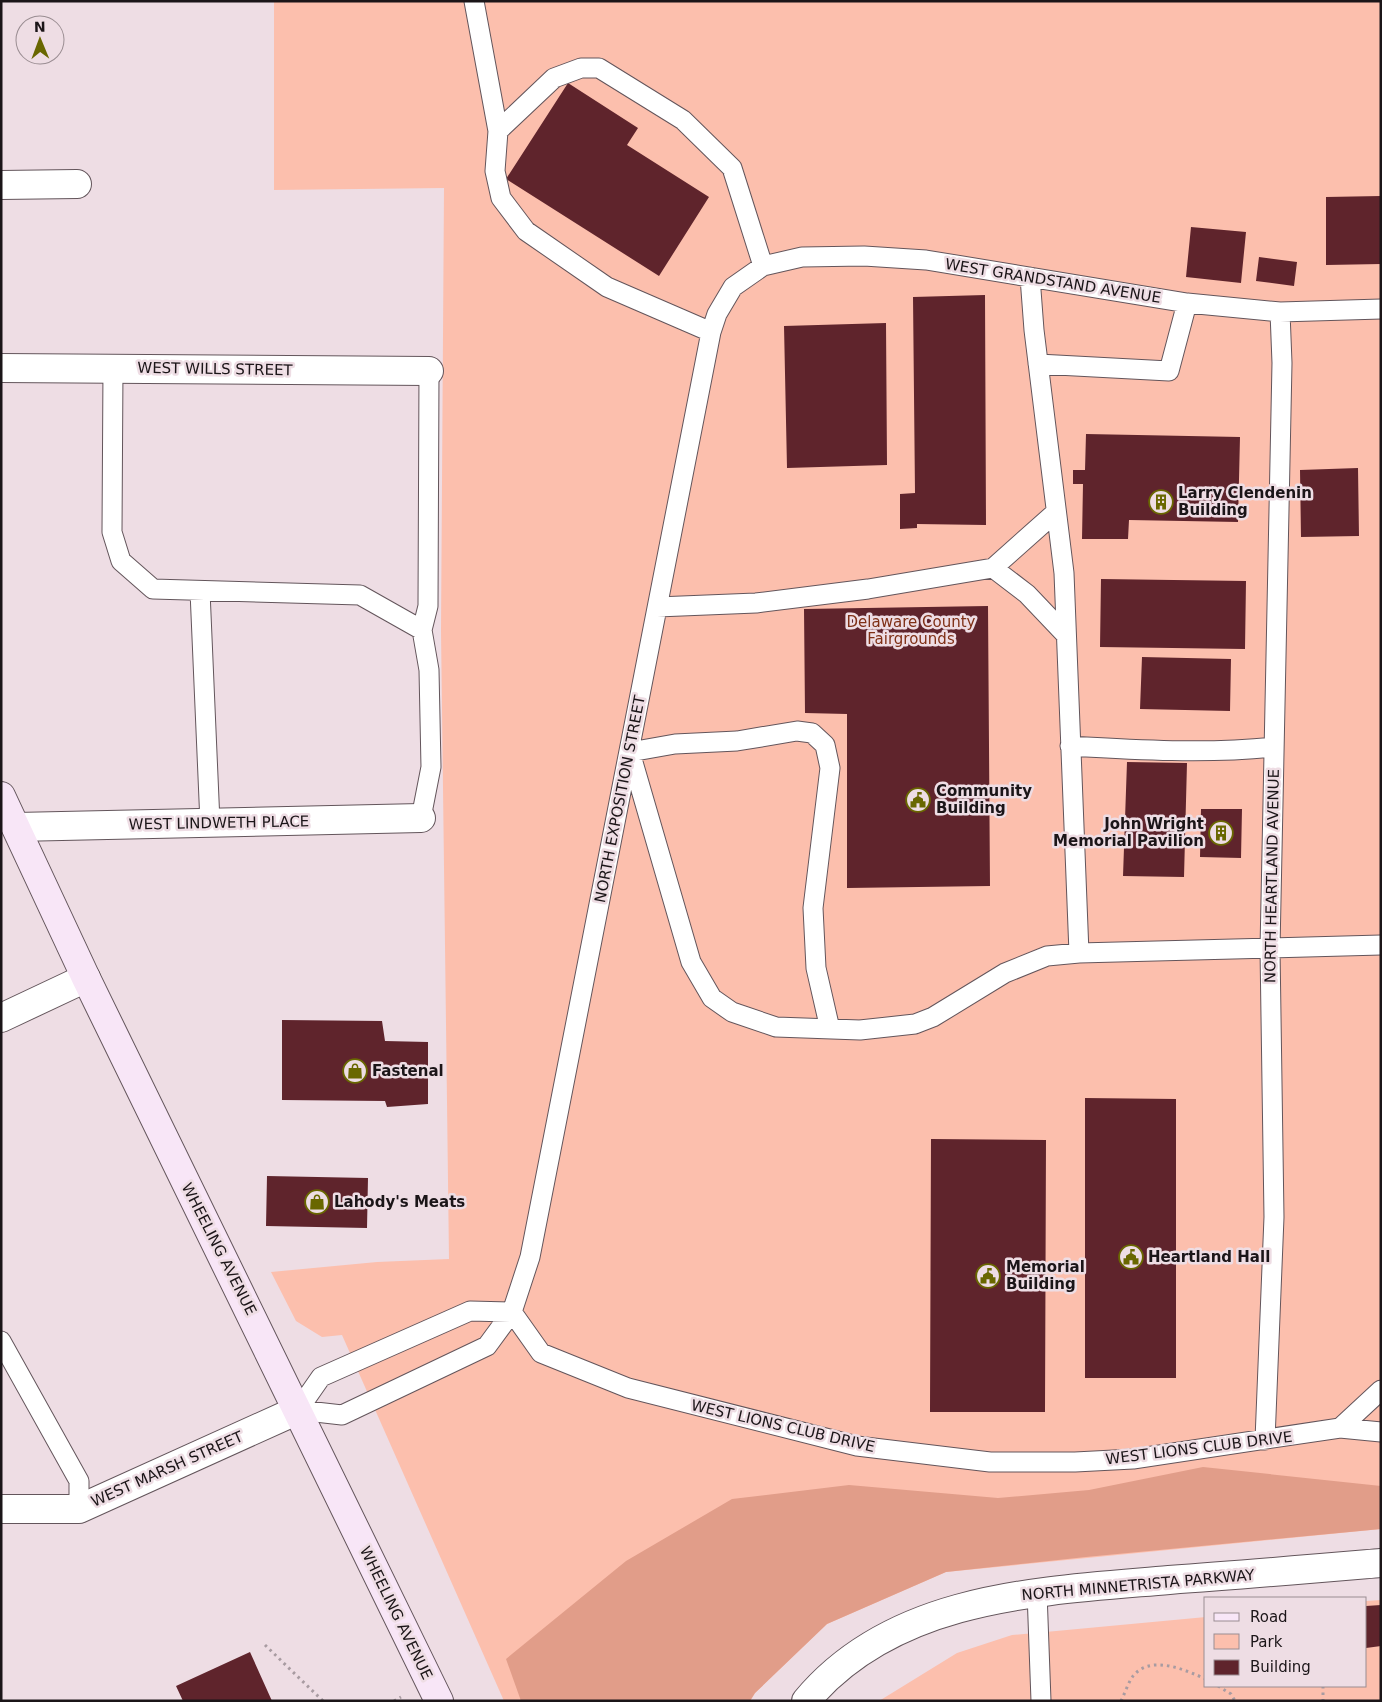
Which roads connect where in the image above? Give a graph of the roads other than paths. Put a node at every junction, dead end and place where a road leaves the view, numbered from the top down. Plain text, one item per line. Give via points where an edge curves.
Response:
1 (474, 1) edge
2 (498, 131) junction
3 (78, 184) dead end
4 (1, 185) edge
5 (763, 266) junction
6 (1030, 277) junction
7 (733, 287) joint
8 (1188, 303) junction
9 (1381, 309) edge
10 (1280, 312) junction
11 (711, 332) junction
12 (1038, 364) junction
13 (1, 368) edge
14 (113, 368) junction
15 (429, 371) joint
16 (1056, 512) junction
17 (993, 568) junction
18 (200, 591) junction
19 (656, 607) junction
20 (422, 630) junction
21 (1066, 635) junction
22 (1070, 746) junction
23 (1274, 747) junction
24 (630, 752) junction
25 (1, 796) edge
26 (421, 818) joint
27 (210, 823) junction
28 (16, 827) junction
29 (1381, 945) edge
30 (1270, 949) junction
31 (1079, 952) junction
32 (86, 978) junction
33 (1, 1018) edge
34 (830, 1029) junction
35 (512, 1312) junction
36 (1, 1341) edge
37 (1381, 1390) edge
38 (298, 1410) junction
39 (1340, 1428) junction
40 (1381, 1432) edge
41 (1265, 1440) junction
42 (1, 1509) edge
43 (79, 1509) junction
44 (1381, 1563) edge
45 (1037, 1592) junction
46 (439, 1701) edge
47 (806, 1701) edge
48 (1041, 1701) edge

1 - 2 lane
2 - 5 lane via 554,78 581,68 599,68 683,120 732,168
2 - 11 lane via 495,171 501,198 526,231 607,287
3 - 4 street
5 - 6 lane, WEST GRANDSTAND AVENUE via 802,257 864,256 926,260
5 - 7 lane, WEST GRANDSTAND AVENUE
6 - 8 lane, WEST GRANDSTAND AVENUE
6 - 12 lane
7 - 11 lane, NORTH EXPOSITION STREET via 716,314
8 - 10 lane, WEST GRANDSTAND AVENUE
8 - 12 lane via 1169,371
9 - 10 lane, WEST GRANDSTAND AVENUE
10 - 23 lane, NORTH HEARTLAND AVENUE via 1282,364
11 - 19 lane, NORTH EXPOSITION STREET
12 - 16 lane
13 - 14 street, WEST WILLS STREET
14 - 15 street, WEST WILLS STREET
14 - 18 lane via 112,532 122,561 153,588
15 - 20 lane via 428,606
16 - 17 lane
16 - 21 lane via 1064,573
17 - 19 lane via 868,589 756,603
17 - 21 lane via 1027,594
18 - 20 lane via 360,595
18 - 27 lane
19 - 24 lane, NORTH EXPOSITION STREET
20 - 26 lane via 429,670 431,767
21 - 22 lane
22 - 23 lane via 1162,750
22 - 31 lane
23 - 30 lane, NORTH HEARTLAND AVENUE
24 - 34 lane via 691,962 712,998 732,1012 776,1028
24 - 34 lane via 798,731 812,733 825,745 830,768 813,908 816,968
24 - 35 lane, NORTH EXPOSITION STREET via 530,1257
25 - 28 main road, WHEELING AVENUE
26 - 27 street, WEST LINDWETH PLACE
27 - 28 street, WEST LINDWETH PLACE
28 - 32 main road, WHEELING AVENUE
29 - 30 lane
30 - 31 lane
30 - 41 lane, NORTH HEARTLAND AVENUE via 1274,1217
31 - 34 lane via 1047,956 1005,973 933,1017 915,1024 860,1030
32 - 33 street
32 - 38 main road, WHEELING AVENUE
35 - 38 lane via 470,1311 321,1378
35 - 38 lane via 487,1346 342,1415
35 - 41 lane, WEST LIONS CLUB DRIVE via 541,1353 628,1388 857,1446 990,1462 1075,1462 1133,1459
36 - 43 lane via 80,1481
37 - 39 lane
38 - 43 street, WEST MARSH STREET
38 - 46 main road, WHEELING AVENUE
39 - 40 lane, WEST LIONS CLUB DRIVE
39 - 41 lane, WEST LIONS CLUB DRIVE
42 - 43 street, WEST MARSH STREET
44 - 45 street, NORTH MINNETRISTA PARKWAY
45 - 47 street, NORTH MINNETRISTA PARKWAY via 955,1609 922,1619 885,1636 856,1655 815,1689
45 - 48 lane

